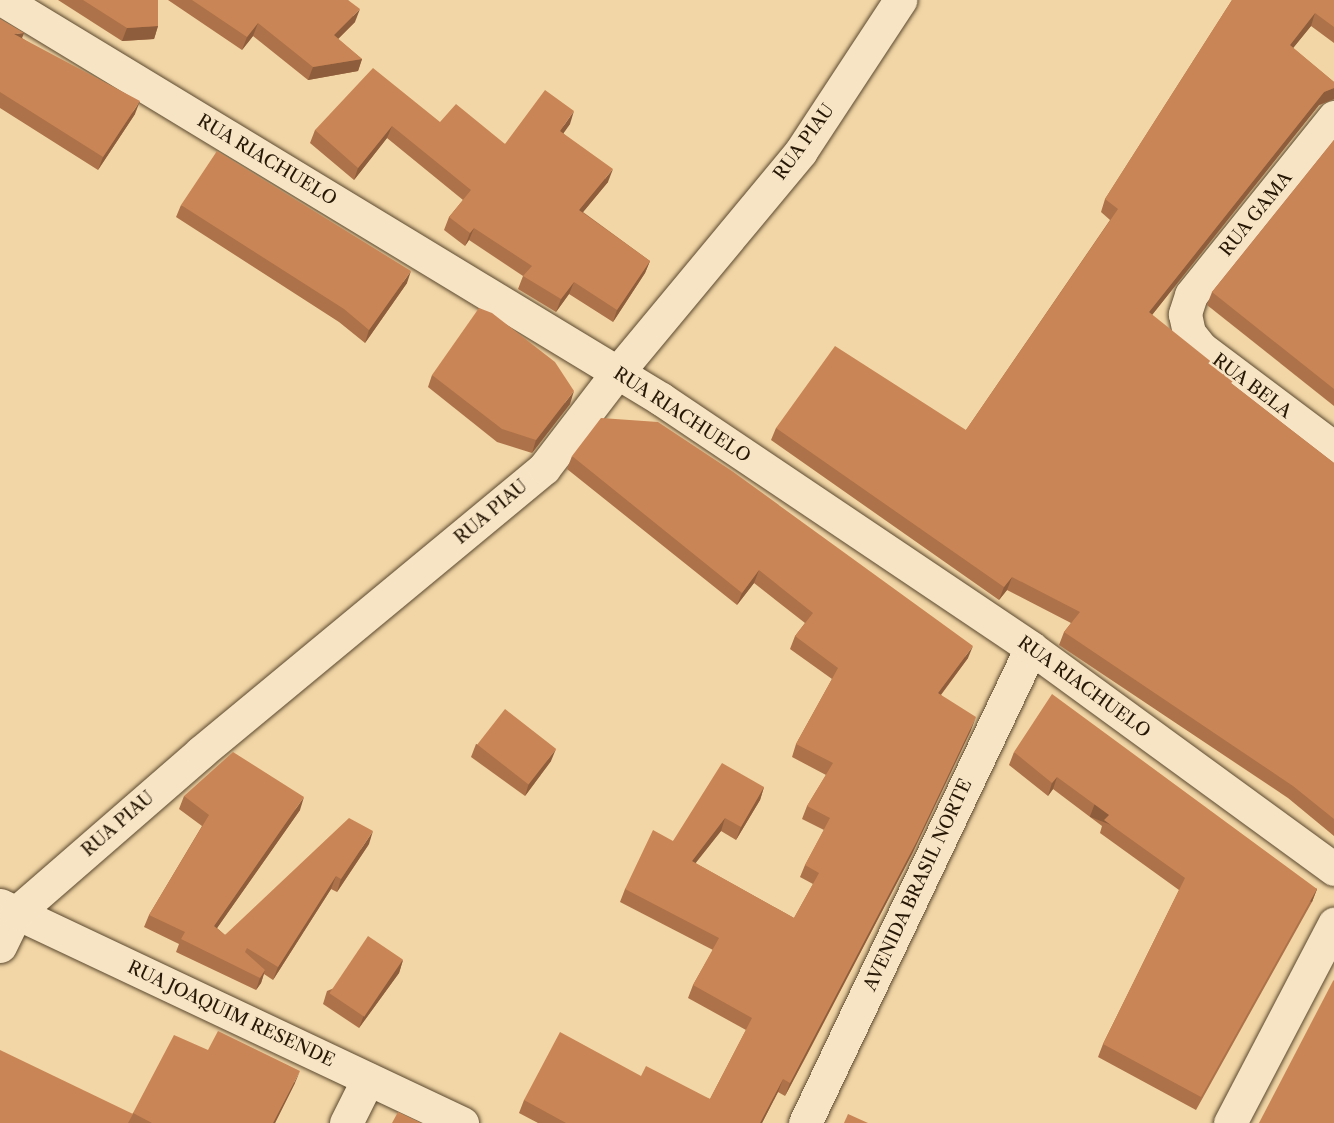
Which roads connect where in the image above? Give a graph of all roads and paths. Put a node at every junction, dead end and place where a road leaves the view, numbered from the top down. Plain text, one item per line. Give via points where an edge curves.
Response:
1 (3, 0) edge
2 (900, 0) edge
3 (1334, 117) edge
4 (1185, 314) joint
5 (617, 373) junction
6 (1334, 448) edge
7 (1031, 648) junction
8 (1334, 869) edge
9 (8, 909) edge
10 (1334, 924) edge
11 (0, 946) edge
12 (368, 1079) junction
13 (346, 1123) edge
14 (462, 1123) edge
15 (805, 1123) edge
16 (1230, 1123) edge

1 - 5 street, RUA RIACHUELO
2 - 5 street, RUA PIAU via 801,151
3 - 4 street, RUA GAMA via 1191,296
4 - 6 street, RUA BELA via 1190,333 1202,348
5 - 7 street, RUA RIACHUELO
5 - 9 street, RUA PIAU via 544,468
7 - 8 street, RUA RIACHUELO
7 - 15 street, AVENIDA BRASIL NORTE
9 - 11 street, RUA PIAU
9 - 12 street, RUA JOAQUIM RESENDE
10 - 16 street
12 - 13 street
12 - 14 street, RUA JOAQUIM RESENDE

